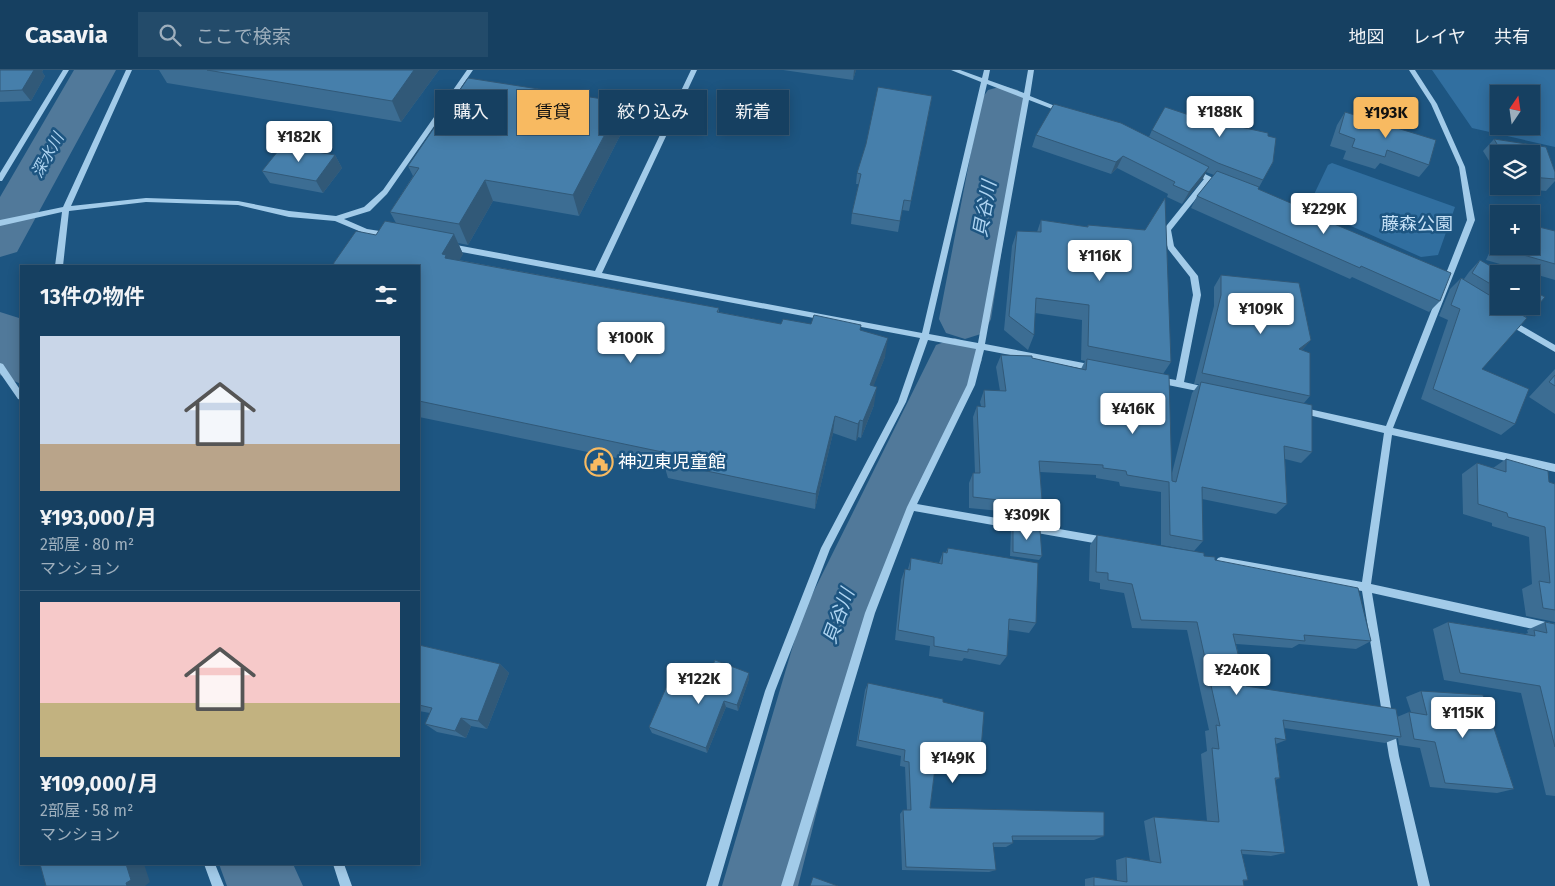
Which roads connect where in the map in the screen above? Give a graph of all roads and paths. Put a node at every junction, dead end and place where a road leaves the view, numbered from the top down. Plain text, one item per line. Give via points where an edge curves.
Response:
1 (66, 70) edge
2 (128, 70) edge
3 (470, 70) edge
4 (694, 70) edge
5 (954, 70) edge
6 (987, 70) edge
7 (1031, 70) edge
8 (1412, 70) edge
9 (984, 82) junction
10 (1025, 98) junction
11 (1071, 113) edge
12 (1184, 166) edge
13 (1208, 178) junction
14 (0, 179) edge
15 (1226, 185) edge
16 (66, 209) junction
17 (336, 219) junction
18 (0, 223) edge
19 (395, 237) edge
20 (443, 245) edge
21 (59, 265) edge
22 (598, 274) junction
23 (1506, 319) edge
24 (925, 336) junction
25 (981, 346) junction
26 (1555, 349) edge
27 (0, 366) edge
28 (1103, 370) edge
29 (1150, 378) edge
30 (1179, 384) junction
31 (1217, 392) edge
32 (20, 396) edge
33 (1293, 408) edge
34 (1389, 428) junction
35 (1555, 468) edge
36 (911, 507) junction
37 (1114, 542) edge
38 (1211, 559) edge
39 (1366, 586) junction
40 (1555, 628) edge
41 (210, 865) edge
42 (339, 865) edge
43 (218, 886) edge
44 (346, 886) edge
45 (712, 886) edge
46 (787, 886) edge
47 (1424, 886) edge

1 - 14 street
2 - 16 street
3 - 17 street via 385,192 367,209
4 - 22 street
5 - 9 street
6 - 9 street
7 - 10 street
8 - 34 street via 1434,104 1462,167 1471,220
9 - 10 street
9 - 24 street
10 - 11 street
10 - 25 street
12 - 13 street
13 - 15 street
13 - 30 street via 1168,230 1170,247 1194,276 1197,295
16 - 17 street via 146,200 238,203 289,214
16 - 18 street
16 - 21 street
17 - 19 street via 366,231
20 - 22 street
22 - 24 street
23 - 26 street
24 - 25 street
24 - 45 street via 902,402 826,548 770,691
25 - 28 street
25 - 36 street via 971,385
27 - 32 street
29 - 30 street
30 - 31 street
33 - 34 street
34 - 35 street
34 - 39 street
36 - 37 street
36 - 46 street via 870,613
38 - 39 street
39 - 40 street
39 - 47 street via 1394,756
41 - 43 street
42 - 44 street

